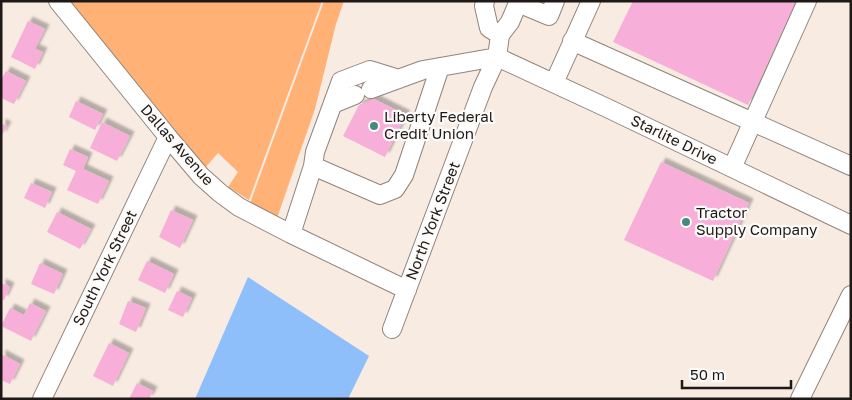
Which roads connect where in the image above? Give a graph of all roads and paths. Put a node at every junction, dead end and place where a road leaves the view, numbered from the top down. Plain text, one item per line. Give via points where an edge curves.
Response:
1 (58, 1) edge
2 (485, 1) edge
3 (556, 1) edge
4 (591, 1) edge
5 (807, 1) edge
6 (516, 2) edge
7 (500, 35) junction
8 (572, 41) junction
9 (497, 57) junction
10 (440, 67) junction
11 (399, 79) junction
12 (554, 83) junction
13 (333, 104) junction
14 (753, 122) junction
15 (168, 137) junction
16 (314, 166) junction
17 (851, 166) edge
18 (732, 168) junction
19 (851, 225) edge
20 (291, 234) junction
21 (407, 290) junction
22 (851, 294) edge
23 (392, 329) dead end
24 (42, 399) edge
25 (800, 399) edge

1 - 15 street, Dallas Avenue
2 - 7 street via 489,28
3 - 6 street via 549,16
4 - 8 street
5 - 14 street
6 - 7 street via 510,22
7 - 9 street, North York Street
8 - 12 street
8 - 14 street
9 - 10 street
9 - 12 street, Starlite Drive
9 - 21 street, North York Street
10 - 11 street
10 - 16 street via 404,175 395,189 380,195
11 - 13 street
11 - 13 street via 370,70 341,80
12 - 18 street, Starlite Drive
13 - 16 street via 315,152
14 - 17 street
14 - 18 street
15 - 20 street, Dallas Avenue via 220,193 239,207
15 - 24 street, South York Street
16 - 20 street
18 - 19 street, Starlite Drive
20 - 21 street, Dallas Avenue
21 - 23 street, North York Street
22 - 25 street

